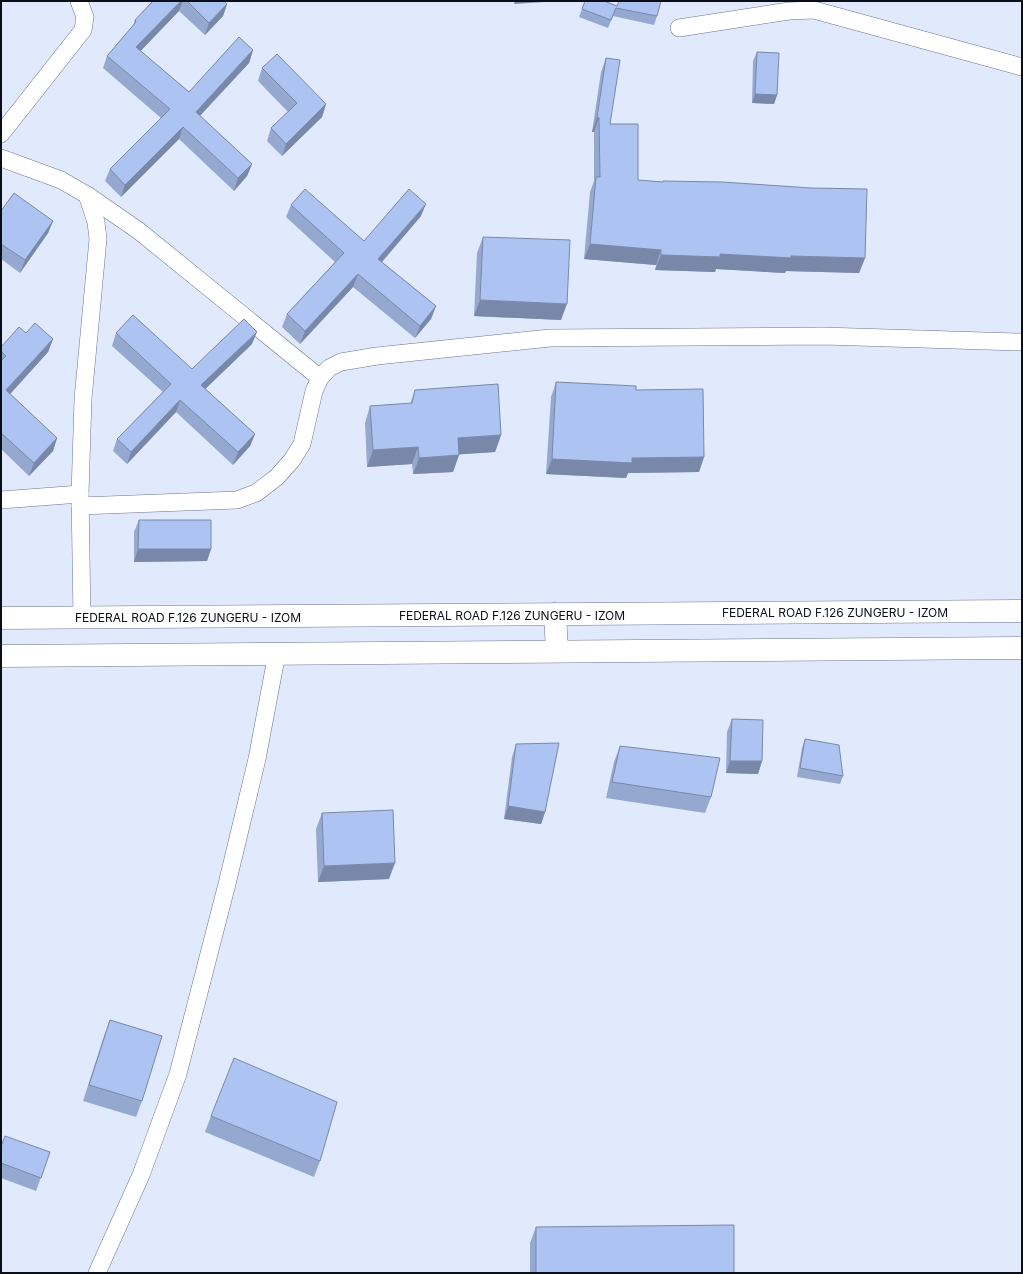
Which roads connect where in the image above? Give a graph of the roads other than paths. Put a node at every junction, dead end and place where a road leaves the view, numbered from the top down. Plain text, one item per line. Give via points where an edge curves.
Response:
1 (79, 1) edge
2 (680, 28) dead end
3 (1022, 67) edge
4 (1, 134) edge
5 (1, 158) edge
6 (87, 195) junction
7 (1022, 342) edge
8 (320, 378) junction
9 (1, 500) edge
10 (80, 500) junction
11 (1022, 611) edge
12 (554, 614) junction
13 (1, 618) edge
14 (82, 618) junction
15 (1022, 648) edge
16 (556, 652) junction
17 (277, 653) junction
18 (1, 656) edge
19 (97, 1273) edge

1 - 4 street via 85,17 83,30
2 - 3 street via 790,11 814,10
5 - 6 street via 61,180
6 - 8 street via 139,232
6 - 10 street via 96,222 98,239 83,399
7 - 8 street via 823,336 550,338 341,362 329,368
8 - 10 street via 314,392 302,444 277,477 256,493 237,500
9 - 10 street
10 - 14 street
11 - 12 main road, FEDERAL ROAD F.126 ZUNGERU - IZOM
12 - 14 main road, FEDERAL ROAD F.126 ZUNGERU - IZOM
12 - 16 main road
13 - 14 main road, FEDERAL ROAD F.126 ZUNGERU - IZOM
15 - 16 main road
16 - 17 main road
17 - 18 main road
17 - 19 street via 257,759 178,1074 141,1175

